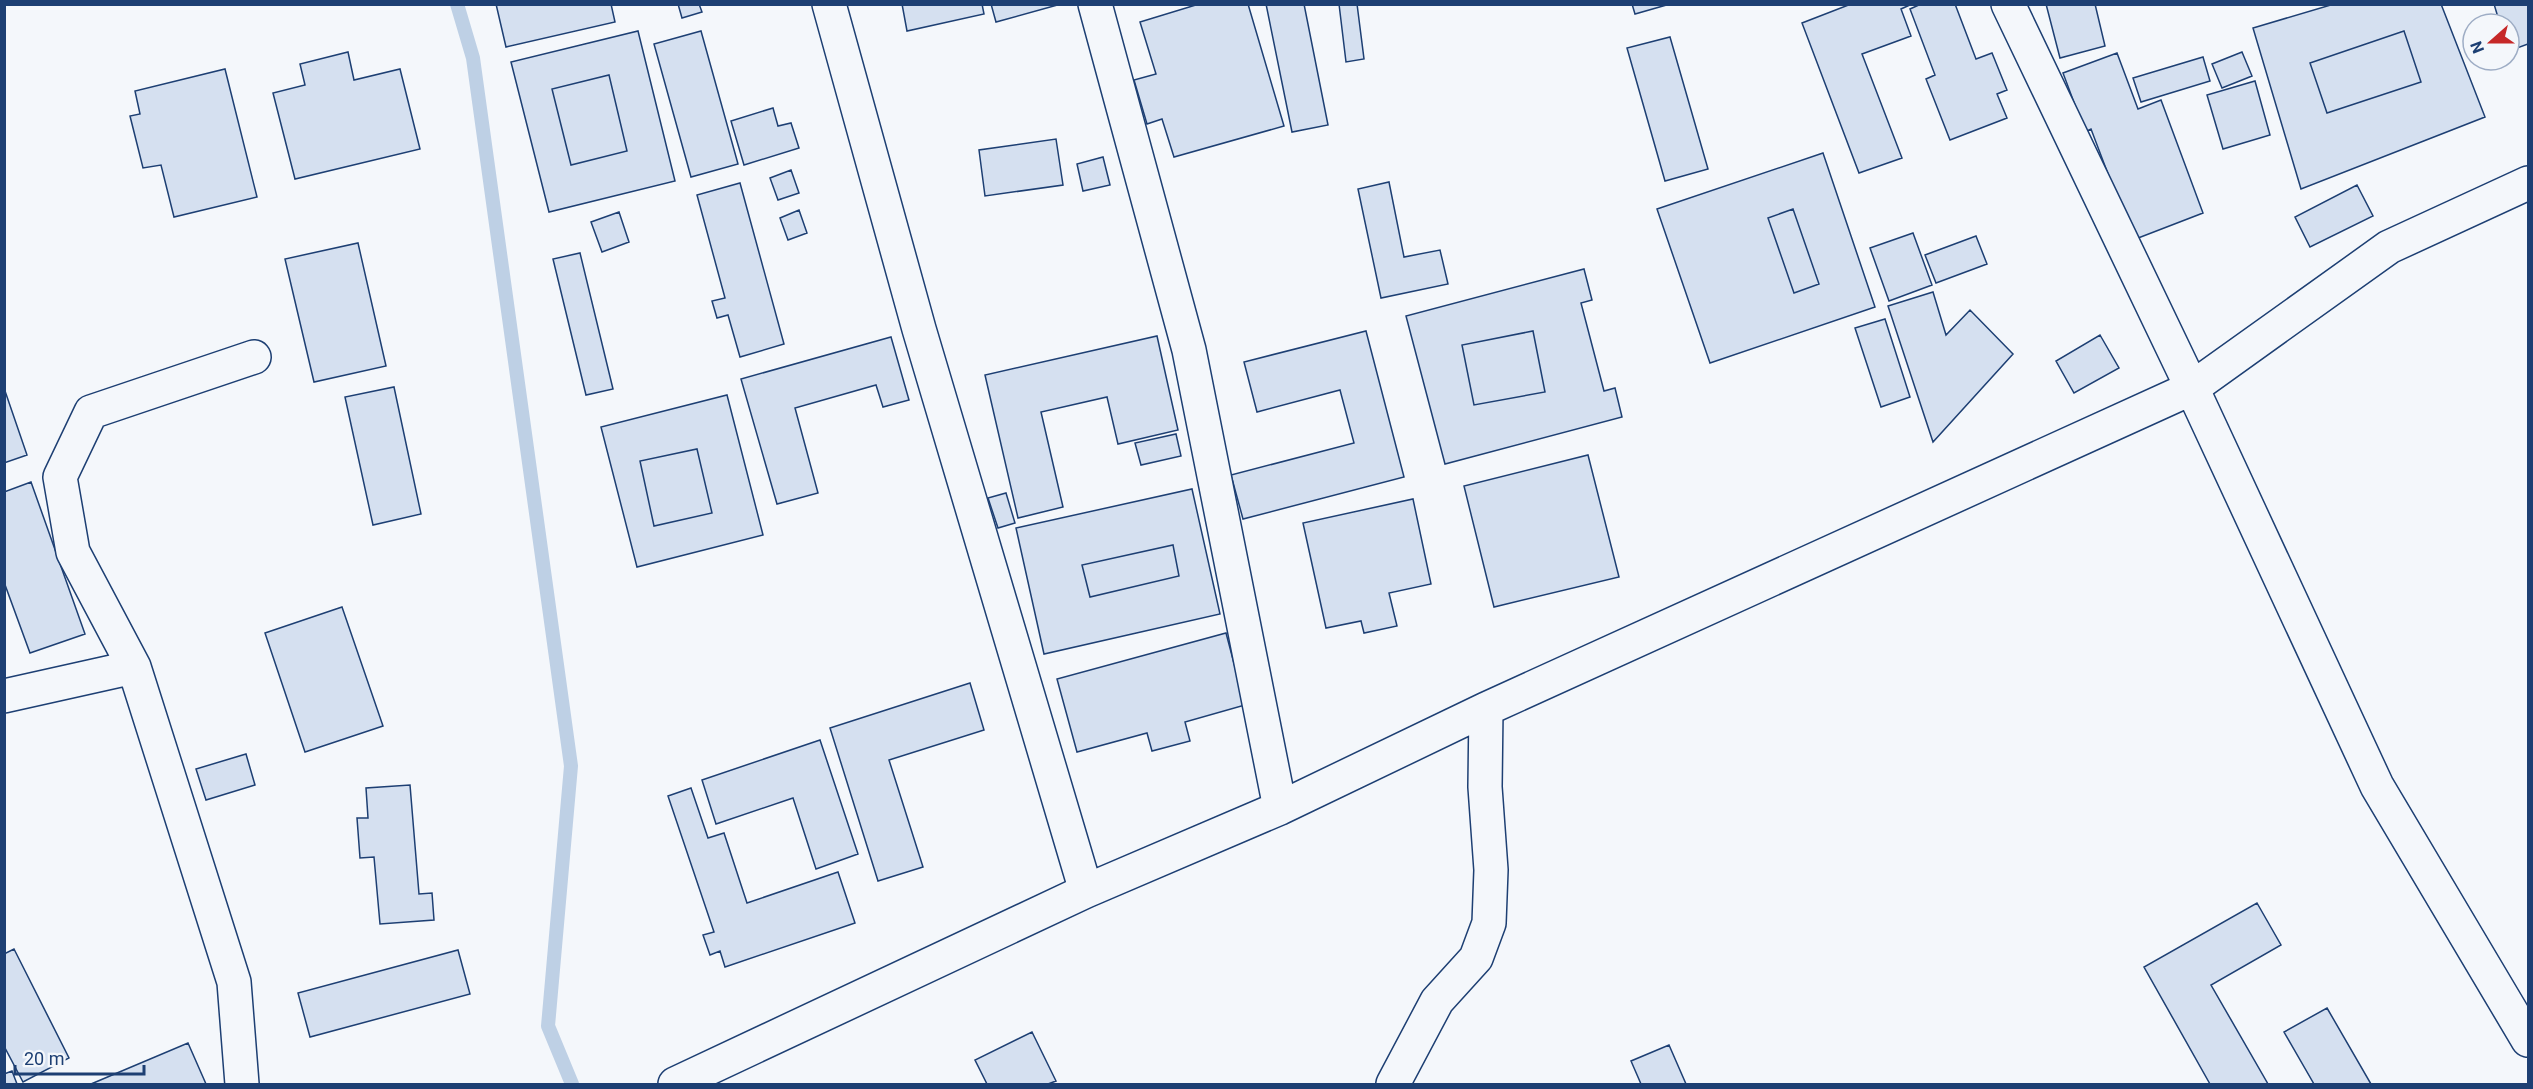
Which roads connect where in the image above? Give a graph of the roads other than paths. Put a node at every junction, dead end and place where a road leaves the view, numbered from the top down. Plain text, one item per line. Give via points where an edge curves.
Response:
1 (829, 4) edge
2 (1095, 4) edge
3 (2008, 4) edge
4 (2529, 183) edge
5 (254, 357) dead end
6 (2192, 388) junction
7 (134, 667) junction
8 (4, 696) edge
9 (1486, 709) junction
10 (1280, 808) junction
11 (1086, 891) junction
12 (2529, 1040) edge
13 (242, 1084) edge
14 (675, 1084) edge
15 (1393, 1084) edge

1 - 11 street via 919,329
2 - 10 street via 1189,350
3 - 6 street
4 - 6 street via 2389,247
5 - 7 street via 92,412 60,477 73,552
6 - 9 street
6 - 12 street via 2378,786
7 - 8 street
7 - 13 street via 234,982
9 - 10 street
9 - 15 street via 1489,923 1476,958 1437,1001
10 - 11 street
11 - 14 street

